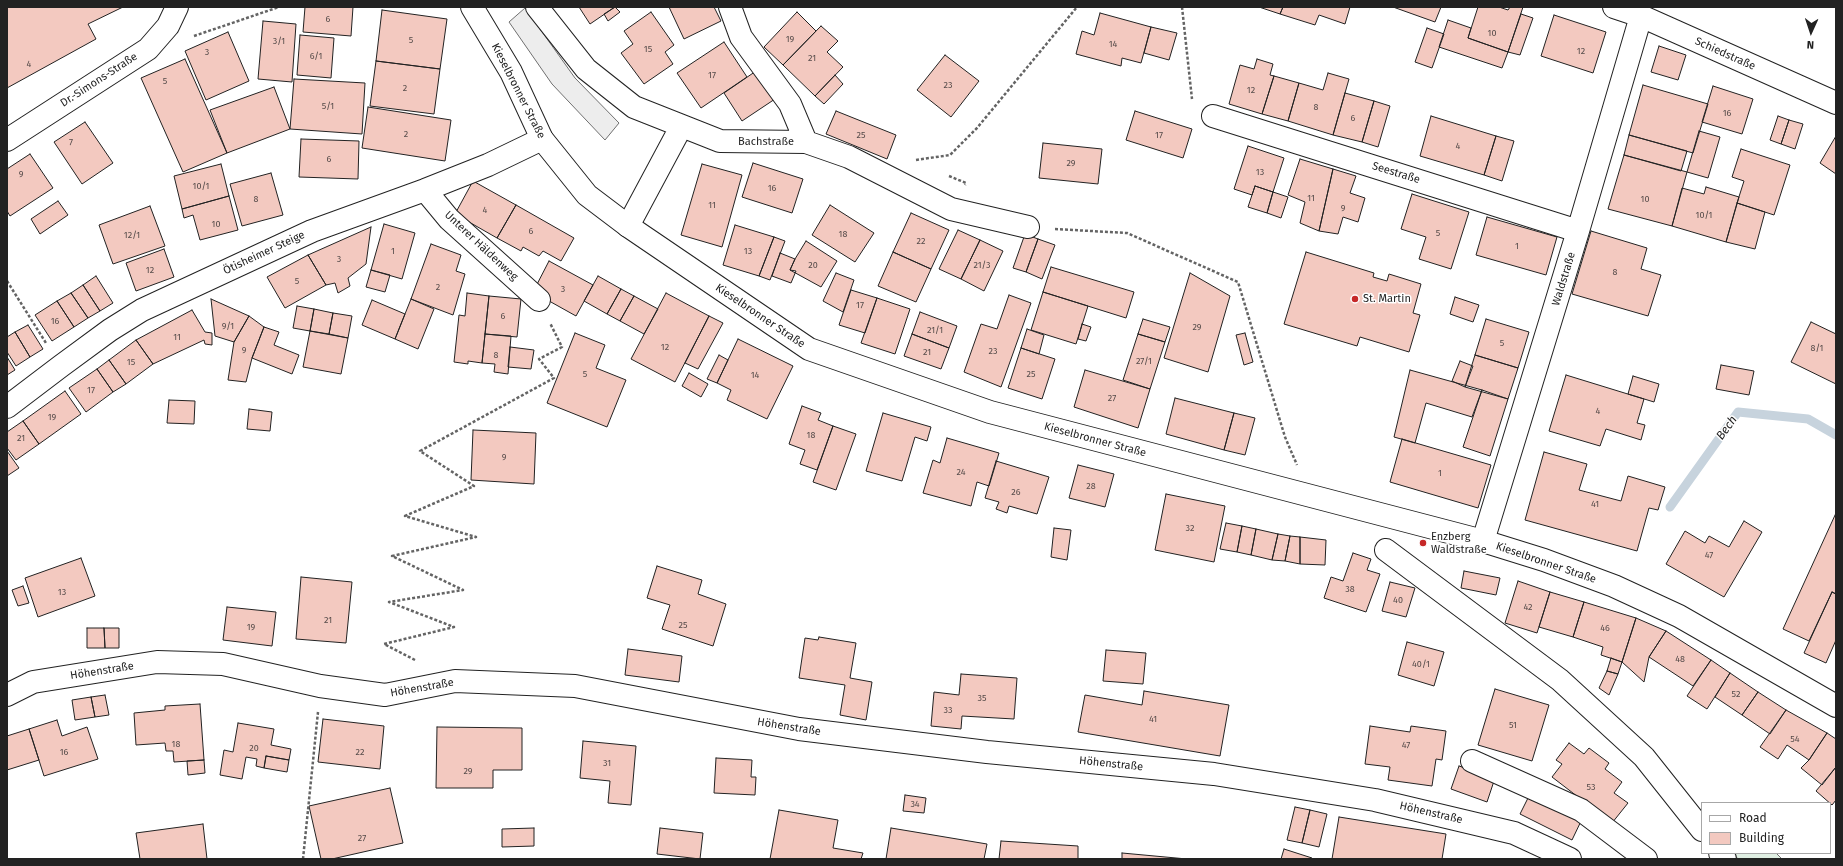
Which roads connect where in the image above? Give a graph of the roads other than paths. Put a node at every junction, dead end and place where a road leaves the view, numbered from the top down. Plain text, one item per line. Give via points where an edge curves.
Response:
1 (472, 7) edge
2 (537, 7) edge
3 (730, 7) edge
4 (1614, 7) edge
5 (172, 16) edge
6 (1641, 16) junction
7 (1836, 103) edge
8 (1213, 116) road end
9 (681, 127) junction
10 (542, 139) junction
11 (7, 140) edge
12 (806, 142) junction
13 (425, 190) junction
14 (628, 226) junction
15 (1028, 227) road end
16 (1578, 231) junction
17 (539, 300) road end
18 (7, 407) edge
19 (1483, 541) junction
20 (1386, 550) dead end
21 (7, 695) edge
22 (1836, 706) edge
23 (1472, 761) dead end
24 (1701, 829) edge
25 (1570, 859) edge
26 (1646, 859) edge

1 - 10 street, Kieselbronner Straße via 511,72
2 - 9 street, Bachstraße via 581,73 634,107
3 - 12 street via 741,37 790,104
4 - 6 street, Schiedstraße
5 - 11 street, Dr.-Simons-Straße via 148,49
6 - 7 street, Schiedstraße
6 - 16 street, Waldstraße
8 - 16 street, Seestraße
9 - 12 street, Bachstraße via 720,141
9 - 14 street
10 - 13 street, Ötisheimer Steige via 488,165
10 - 14 street, Kieselbronner Straße via 587,195
12 - 15 street, Bachstraße via 848,157 951,209
13 - 17 street, Unterer Häldenweg via 449,219
13 - 18 street, Ötisheimer Steige via 312,231 142,310 110,330
14 - 19 street, Kieselbronner Straße via 809,349 990,412
16 - 19 street, Waldstraße
19 - 22 street, Kieselbronner Straße via 1600,581 1679,616
20 - 24 street via 1560,680 1644,757
21 - 25 street, Höhenstraße via 33,682 157,662 223,664 320,686 385,695 455,681 575,686 799,729 987,752 1214,774 1391,804 1514,833
23 - 26 street via 1581,810

